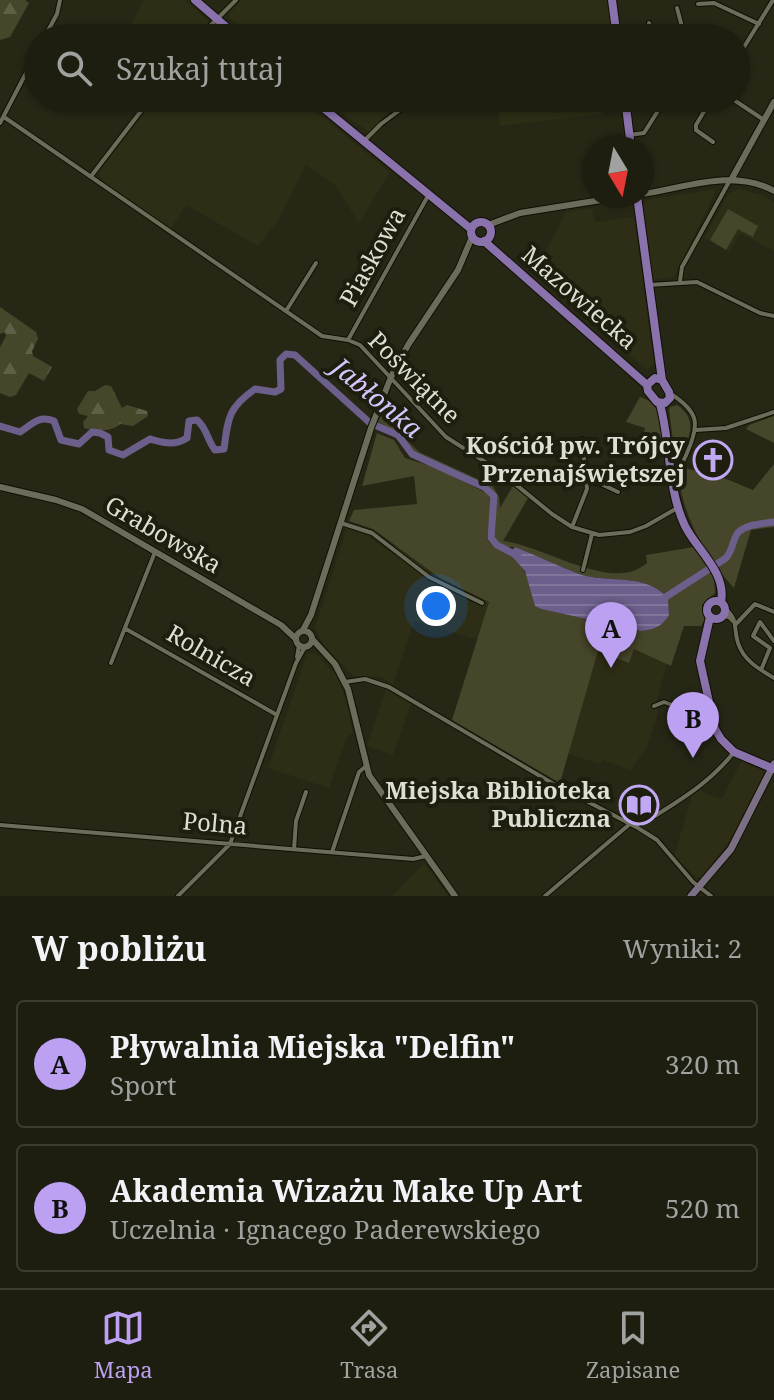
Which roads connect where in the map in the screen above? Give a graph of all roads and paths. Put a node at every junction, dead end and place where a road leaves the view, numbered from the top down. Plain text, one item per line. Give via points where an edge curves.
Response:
1 (198, 0) edge
2 (236, 0) edge
3 (612, 0) edge
4 (773, 0) edge
5 (58, 1) edge
6 (698, 4) dead end
7 (677, 8) dead end
8 (219, 19) junction
9 (49, 24) edge
10 (213, 24) edge
11 (225, 24) edge
12 (615, 24) edge
13 (681, 24) edge
14 (759, 24) junction
15 (750, 38) edge
16 (24, 78) edge
17 (774, 102) edge
18 (750, 111) edge
19 (140, 112) edge
20 (330, 112) edge
21 (398, 112) edge
22 (627, 112) edge
23 (658, 112) edge
24 (704, 112) edge
25 (4, 117) junction
26 (764, 120) junction
27 (0, 123) edge
28 (629, 135) joint
29 (364, 140) junction
30 (713, 142) dead end
31 (92, 175) junction
32 (731, 180) junction
33 (774, 191) edge
34 (429, 193) junction
35 (654, 193) edge
36 (582, 203) edge
37 (641, 208) edge
38 (481, 233) junction
39 (316, 263) dead end
40 (680, 281) junction
41 (649, 285) junction
42 (286, 311) junction
43 (774, 316) edge
44 (348, 340) junction
45 (391, 377) junction
46 (654, 381) junction
47 (666, 401) junction
48 (774, 412) edge
49 (696, 430) junction
50 (582, 439) dead end
51 (673, 471) junction
52 (587, 482) junction
53 (0, 487) edge
54 (618, 492) dead end
55 (680, 507) junction
56 (341, 523) junction
57 (572, 527) junction
58 (592, 534) junction
59 (155, 552) junction
60 (583, 570) dead end
61 (482, 603) dead end
62 (719, 610) junction
63 (774, 612) edge
64 (736, 624) junction
65 (126, 629) junction
66 (304, 639) junction
67 (774, 641) edge
68 (111, 663) dead end
69 (761, 670) junction
70 (774, 678) edge
71 (345, 682) junction
72 (654, 706) dead end
73 (712, 713) junction
74 (277, 715) junction
75 (734, 752) junction
76 (365, 767) junction
77 (774, 767) edge
78 (306, 792) dead end
79 (633, 824) junction
80 (0, 825) edge
81 (230, 844) junction
82 (294, 849) junction
83 (332, 852) junction
84 (426, 856) junction
85 (699, 887) junction
86 (178, 896) edge
87 (455, 896) edge
88 (545, 896) edge
89 (691, 896) edge
90 (711, 896) edge

1 - 8 main road
2 - 8 street
3 - 12 main road
4 - 14 street
5 - 9 street
6 - 14 street via 714,3
7 - 13 street
8 - 10 street
8 - 11 main road
14 - 15 street
16 - 25 street
17 - 26 street
18 - 26 street
19 - 31 street
20 - 29 main road, Mazowiecka
21 - 29 street
22 - 28 main road
23 - 28 street via 647,130
24 - 30 street via 696,130
25 - 27 street
25 - 31 street, Poświątne
26 - 32 street
29 - 34 main road, Mazowiecka
31 - 42 street, Poświątne
32 - 33 street
32 - 35 street
32 - 40 street via 682,267
34 - 38 main road, Mazowiecka
34 - 44 street, Piaskowa
36 - 38 street via 512,215
37 - 41 main road
38 - 45 street
38 - 46 main road, Mazowiecka
39 - 42 street
40 - 41 street
40 - 43 street via 702,284
41 - 46 main road via 656,336
42 - 44 street, Poświątne via 322,336
44 - 45 street, Poświątne via 360,345
45 - 56 street
45 - 57 street, Poświątne via 446,437
46 - 47 main road
46 - 47 main road via 648,391
47 - 49 street via 683,403 693,414
47 - 51 main road
48 - 49 street via 726,428
49 - 51 street via 681,465
50 - 52 street
51 - 55 main road
52 - 54 street
52 - 57 street
53 - 59 street, Grabowska via 72,505
55 - 58 street, Poświątne via 630,532
55 - 62 main road via 686,527 722,584
56 - 61 street via 372,533 429,577
56 - 66 street
57 - 58 street, Poświątne
58 - 60 street
59 - 65 street
59 - 66 street, Grabowska
62 - 64 street
62 - 73 main road via 700,661
63 - 64 street via 753,605
64 - 69 street via 742,651
65 - 68 street
65 - 74 street, Rolnicza
66 - 71 street via 324,652
66 - 74 street
67 - 69 street via 760,622 753,636 770,648
69 - 70 street
71 - 76 street
71 - 79 street via 365,679 389,687
72 - 73 street via 664,702 699,715
73 - 75 main road via 718,735
73 - 77 main road via 732,744
74 - 81 street
75 - 77 main road
75 - 79 street via 690,794
76 - 83 street
76 - 84 street
77 - 85 main road via 743,829
78 - 82 street
79 - 85 street via 657,840
79 - 88 street
80 - 81 street, Polna
81 - 82 street, Polna
81 - 86 street
82 - 83 street, Polna
83 - 84 street, Polna
84 - 87 street
85 - 89 main road
85 - 90 street

